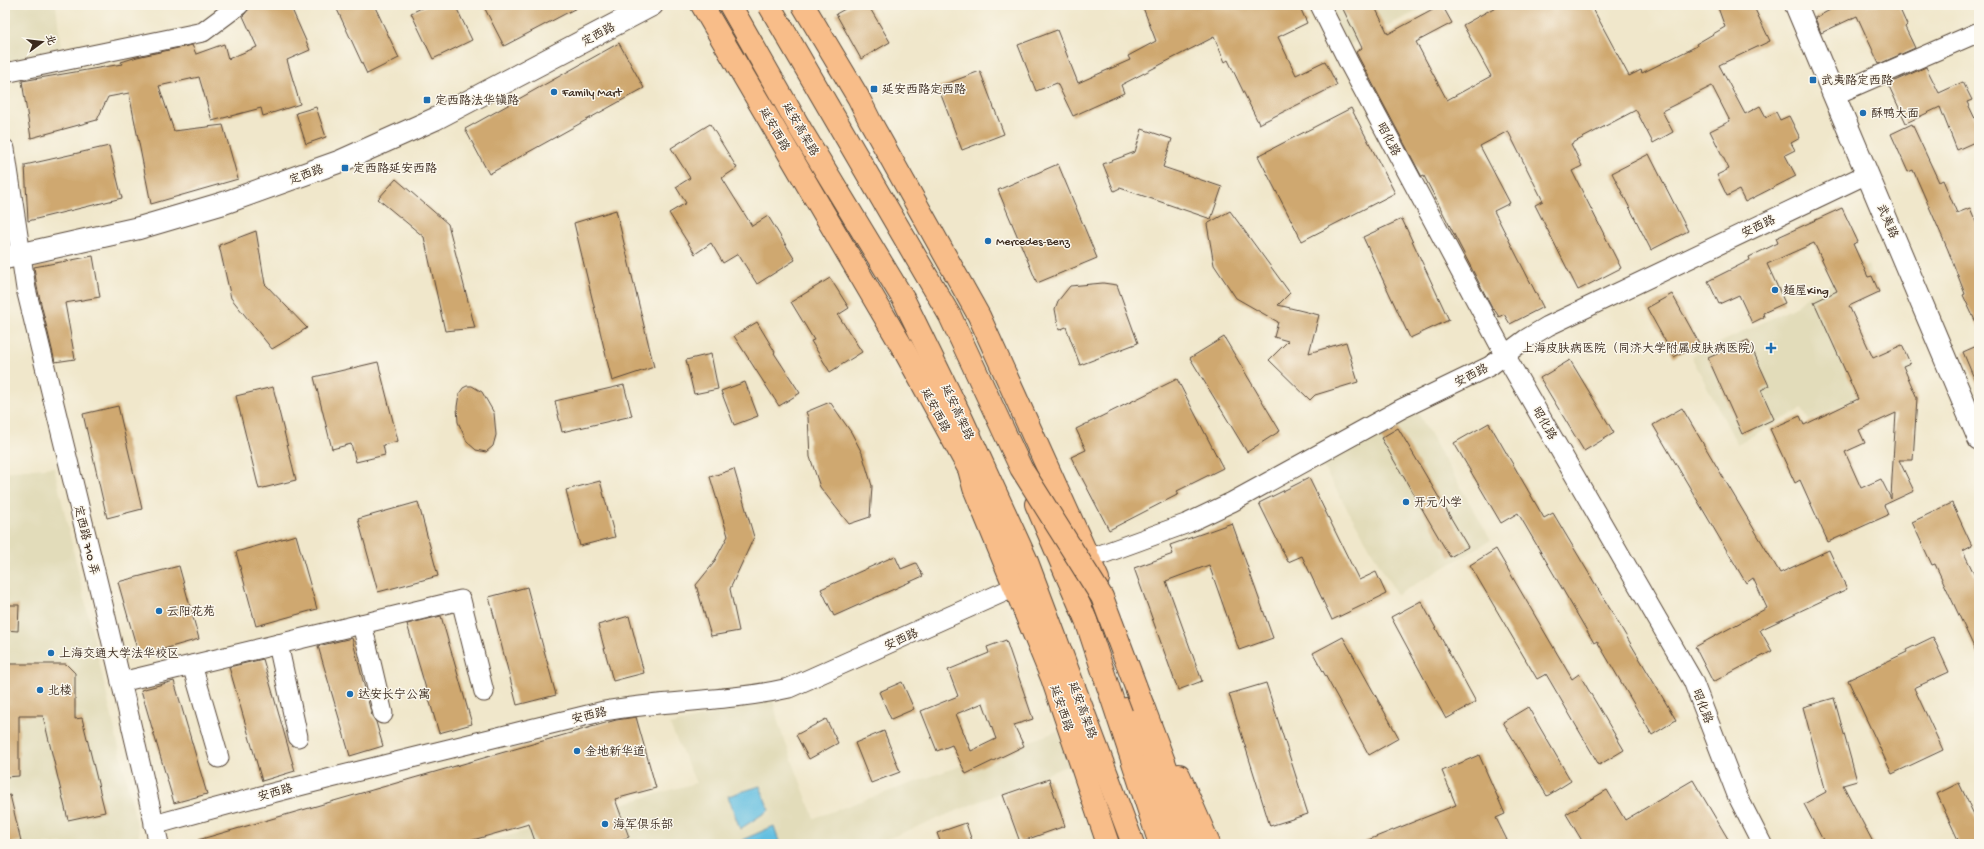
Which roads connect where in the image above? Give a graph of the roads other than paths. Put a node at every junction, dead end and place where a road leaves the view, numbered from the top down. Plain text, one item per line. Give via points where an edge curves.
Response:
1 (238, 5) edge
2 (652, 5) edge
3 (702, 5) edge
4 (730, 5) edge
5 (769, 5) edge
6 (776, 5) edge
7 (781, 5) edge
8 (803, 5) edge
9 (1320, 5) edge
10 (1796, 5) edge
11 (1979, 32) edge
12 (5, 73) edge
13 (812, 81) junction
14 (1834, 95) junction
15 (5, 149) edge
16 (1867, 174) junction
17 (910, 192) junction
18 (13, 257) edge
19 (921, 274) junction
20 (1505, 355) junction
21 (1979, 438) edge
22 (1020, 468) junction
23 (1080, 562) junction
24 (1014, 587) junction
25 (362, 624) junction
26 (278, 644) junction
27 (192, 665) junction
28 (121, 682) junction
29 (484, 692) dead end
30 (383, 714) dead end
31 (298, 737) dead end
32 (219, 758) dead end
33 (154, 825) junction
34 (159, 844) edge
35 (1108, 844) edge
36 (1133, 844) edge
37 (1160, 844) edge
38 (1179, 844) edge
39 (1196, 844) edge
40 (1209, 844) edge
41 (1762, 844) edge

1 - 12 street via 203,32
2 - 18 street, 定西路 via 435,119 341,161 224,203 139,228
3 - 24 main road, 延安西路 via 904,350 969,469 974,488
4 - 36 main road, 延安高架路 via 801,130 904,300 959,412 1026,559
5 - 13 main road, bridge
6 - 19 main road
7 - 13 main road, bridge
8 - 17 main road via 858,97
9 - 20 street, 昭化路
10 - 14 street, 武夷路
11 - 14 street
13 - 22 main road, bridge via 950,316
14 - 16 street, 武夷路
15 - 18 street, 定西路 710 弄
16 - 20 street, 安西路 via 1548,326
16 - 21 street, 武夷路
17 - 19 main road
17 - 23 main road via 979,316
18 - 28 street, 定西路 710 弄 via 26,289
19 - 23 main road
20 - 23 street, 安西路 via 1490,366 1401,409 1232,502 1188,523
20 - 41 street, 昭化路 via 1693,681 1737,795
22 - 37 main road, bridge via 1086,620
22 - 39 main road, bridge via 1102,597
23 - 38 main road
23 - 40 main road
24 - 33 street, 安西路 via 789,688 762,694 640,705 604,711 320,780
24 - 35 main road, 延安西路 via 1052,678
25 - 26 street
25 - 29 street via 461,600
25 - 30 street
26 - 27 street
26 - 31 street
27 - 28 street
27 - 32 street
28 - 33 street, 定西路 710 弄
33 - 34 street, 定西路 710 弄

